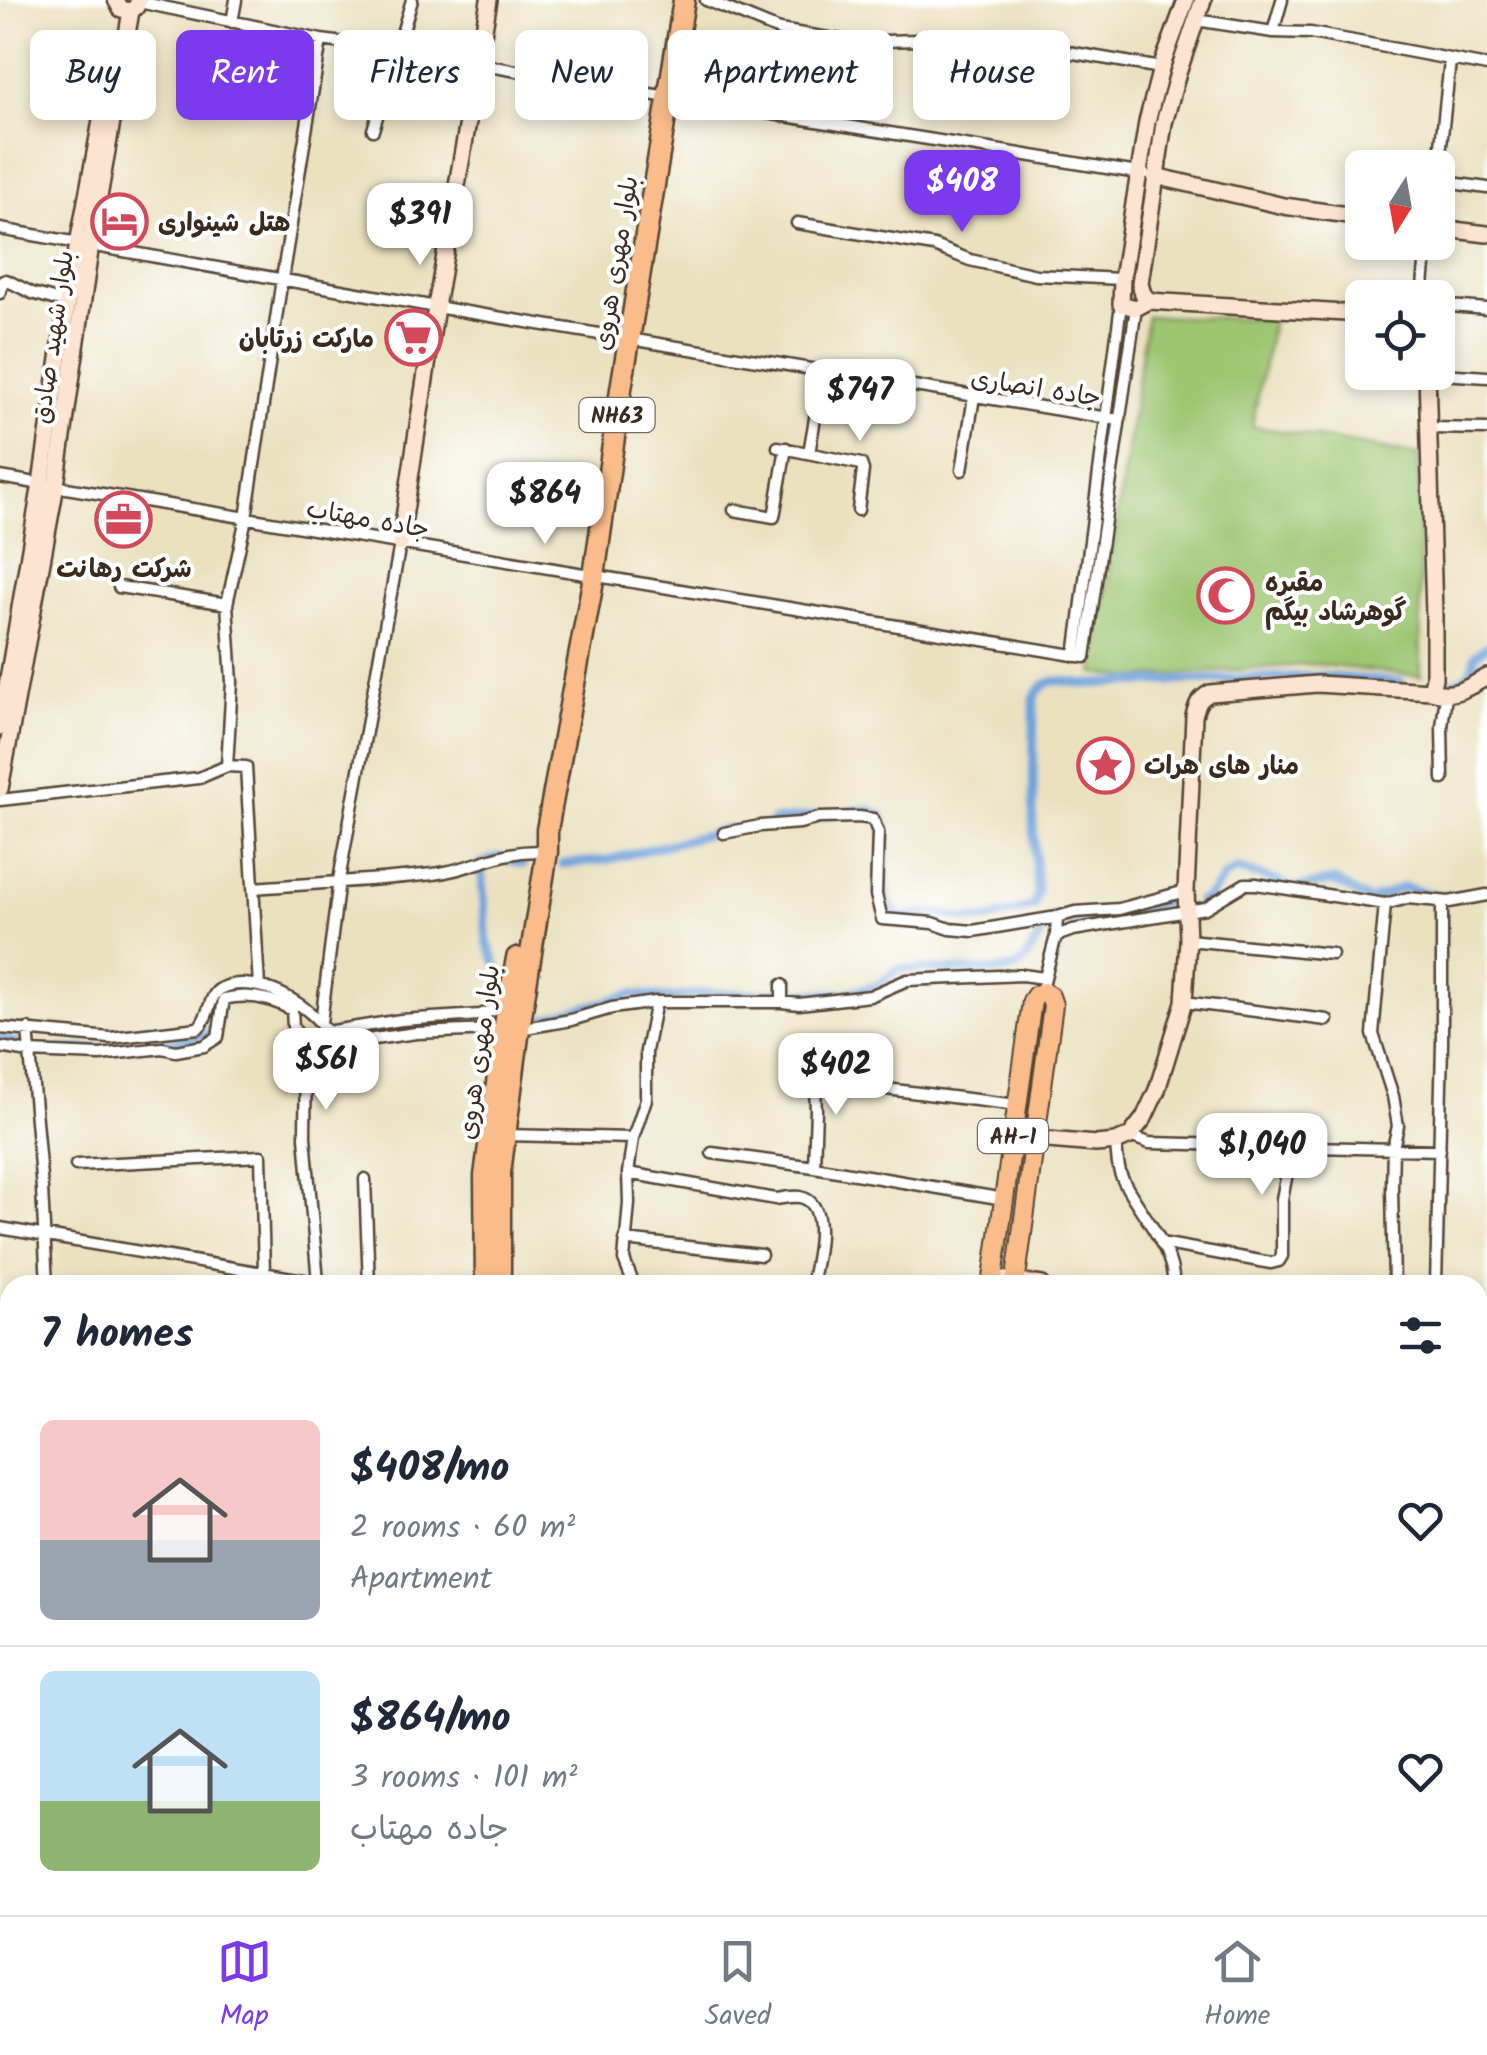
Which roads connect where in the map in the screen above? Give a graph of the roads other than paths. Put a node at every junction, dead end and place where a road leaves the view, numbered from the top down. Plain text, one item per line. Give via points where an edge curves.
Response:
1 (236, 0) edge
2 (412, 0) edge
3 (489, 0) edge
4 (684, 0) edge
5 (706, 0) edge
6 (1186, 0) edge
7 (1204, 0) edge
8 (1282, 0) edge
9 (130, 4) edge
10 (1196, 20) junction
11 (232, 22) junction
12 (402, 30) edge
13 (484, 30) edge
14 (1273, 32) junction
15 (321, 40) junction
16 (334, 42) edge
17 (1450, 61) junction
18 (1487, 66) edge
19 (495, 67) edge
20 (1161, 68) junction
21 (667, 97) junction
22 (376, 120) edge
23 (468, 120) edge
24 (373, 130) dead end
25 (1441, 150) edge
26 (1148, 174) junction
27 (1455, 183) edge
28 (1487, 188) edge
29 (1345, 215) edge
30 (797, 222) dead end
31 (0, 229) edge
32 (1455, 230) edge
33 (1487, 234) edge
34 (85, 244) junction
35 (1122, 279) junction
36 (282, 280) junction
37 (0, 293) edge
38 (67, 303) junction
39 (1136, 304) junction
40 (1455, 306) edge
41 (436, 307) junction
42 (1487, 309) edge
43 (1345, 313) edge
44 (628, 340) junction
45 (822, 372) junction
46 (1455, 375) edge
47 (1487, 377) edge
48 (1427, 390) edge
49 (974, 397) junction
50 (1106, 419) junction
51 (1120, 420) junction
52 (1428, 428) junction
53 (1487, 429) edge
54 (809, 453) junction
55 (962, 470) dead end
56 (0, 477) edge
57 (48, 484) junction
58 (734, 510) dead end
59 (858, 510) dead end
60 (246, 518) junction
61 (400, 544) junction
62 (594, 576) junction
63 (119, 587) dead end
64 (227, 604) junction
65 (1080, 656) junction
66 (1487, 677) edge
67 (1437, 688) junction
68 (0, 727) edge
69 (227, 766) junction
70 (1443, 779) dead end
71 (0, 789) edge
72 (0, 800) edge
73 (724, 833) dead end
74 (541, 852) junction
75 (339, 880) junction
76 (254, 888) junction
77 (1186, 891) junction
78 (1487, 895) edge
79 (1442, 902) junction
80 (1386, 904) junction
81 (1188, 911) junction
82 (1057, 918) junction
83 (1056, 936) junction
84 (1188, 940) junction
85 (1332, 954) dead end
86 (782, 984) dead end
87 (1043, 985) junction
88 (259, 986) junction
89 (656, 1002) junction
90 (782, 1002) junction
91 (1184, 1002) junction
92 (509, 1004) junction
93 (1327, 1020) dead end
94 (324, 1027) junction
95 (0, 1028) edge
96 (512, 1030) junction
97 (29, 1043) junction
98 (325, 1046) junction
99 (0, 1047) edge
100 (306, 1047) junction
101 (814, 1069) dead end
102 (878, 1088) dead end
103 (1017, 1105) junction
104 (505, 1135) junction
105 (633, 1138) junction
106 (1123, 1139) junction
107 (1036, 1140) junction
108 (1292, 1148) junction
109 (1394, 1148) junction
110 (1440, 1150) junction
111 (712, 1153) dead end
112 (76, 1165) dead end
113 (814, 1167) junction
114 (628, 1173) junction
115 (365, 1179) dead end
116 (1004, 1199) junction
117 (0, 1228) edge
118 (44, 1236) junction
119 (625, 1240) junction
120 (1161, 1243) junction
121 (761, 1255) dead end
122 (264, 1273) junction
123 (46, 1275) edge
124 (276, 1275) edge
125 (317, 1275) edge
126 (369, 1275) edge
127 (486, 1275) edge
128 (500, 1275) edge
129 (630, 1275) edge
130 (813, 1275) edge
131 (993, 1275) edge
132 (1017, 1275) edge
133 (1174, 1275) edge
134 (1394, 1275) edge
135 (1436, 1275) edge

1 - 11 street
2 - 12 street
3 - 13 main road
4 - 21 highway, بلوار مهری هروی / NH63
5 - 20 street via 779,30 853,42 1039,47
6 - 20 main road
7 - 10 main road
8 - 14 street
9 - 11 street
9 - 34 main road, بلوار شهید صادق
10 - 14 street
10 - 26 main road
11 - 15 street
14 - 17 street
15 - 16 street
15 - 36 street
17 - 18 street
17 - 25 street
19 - 21 street
20 - 26 main road via 1146,122
21 - 26 street
21 - 44 highway, بلوار مهری هروی / NH63
22 - 24 street
23 - 41 main road
26 - 29 main road
26 - 35 main road
26 - 39 main road via 1143,294
27 - 28 street
30 - 35 street via 934,246 1036,275
31 - 34 street, جاده انصاری
32 - 33 main road
34 - 36 street, جاده انصاری
34 - 38 main road, بلوار شهید صادق
34 - 57 main road, بلوار شهید صادق
35 - 39 main road
36 - 41 street, جاده انصاری
36 - 60 street
37 - 38 street via 6,280
38 - 57 main road, بلوار شهید صادق
39 - 43 main road
39 - 50 street
39 - 51 street
40 - 42 street
41 - 44 street, جاده انصاری
41 - 61 main road
44 - 45 street, جاده انصاری
44 - 62 highway, بلوار مهری هروی / NH63
45 - 49 street, جاده انصاری
45 - 54 street
46 - 47 street
48 - 52 main road
49 - 50 street, جاده انصاری
49 - 55 street
50 - 51 street, جاده انصاری
50 - 65 street
51 - 65 street
52 - 53 street
52 - 67 main road
54 - 58 street via 782,448 774,517
54 - 59 street via 860,464
56 - 57 street, جاده مهتاب
57 - 60 street, جاده مهتاب
57 - 68 main road, بلوار شهید صادق
57 - 71 main road, بلوار شهید صادق
60 - 61 street, جاده مهتاب
60 - 64 street
61 - 62 street, جاده مهتاب
61 - 75 street
62 - 65 street, جاده مهتاب
62 - 74 highway, بلوار مهری هروی / NH63
63 - 64 street
64 - 69 street
66 - 67 main road via 1467,688
67 - 70 street
67 - 77 main road via 1317,684 1201,698 1194,716
69 - 72 street via 199,778
69 - 76 street via 246,768
73 - 82 street via 819,818 873,820 882,919 973,931
74 - 75 street via 501,855 436,874
74 - 92 highway, بلوار مهری هروی / NH63
74 - 96 highway, بلوار مهری هروی / NH63
75 - 76 street
75 - 94 street
76 - 88 street
77 - 81 main road
77 - 82 street
78 - 79 street
79 - 80 street via 1408,898
79 - 110 street
80 - 81 street via 1245,884
80 - 109 street via 1373,1034 1393,1096
81 - 83 street
81 - 84 main road
82 - 83 street
83 - 87 street
84 - 85 street
84 - 91 main road
86 - 90 street
87 - 90 street via 1022,975 906,980 870,996
87 - 103 main road, AH-1 via 1032,1001
87 - 107 main road, AH-1 via 1054,1004
88 - 94 street via 289,998
88 - 97 street via 221,988 198,1028
89 - 90 street
89 - 96 street
89 - 105 street via 646,1099
91 - 93 street
91 - 106 main road via 1157,1090 1144,1118
92 - 94 street via 480,1015
92 - 96 highway, بلوار مهری هروی / NH63
94 - 98 street
95 - 97 street
96 - 98 street via 416,1033
96 - 104 highway, بلوار مهری هروی / NH63
96 - 127 highway, بلوار مهری هروی / NH63 via 485,1176
97 - 99 street
97 - 100 street via 100,1055 204,1046 218,1036 224,999 240,995 292,1010 293,1027
97 - 118 street
98 - 100 street
100 - 125 street via 305,1137
101 - 113 street
102 - 103 street
103 - 116 main road, AH-1
104 - 105 street
104 - 128 highway, بلوار مهری هروی / NH63
105 - 114 street
106 - 107 main road
106 - 108 street
106 - 120 street via 1120,1176
107 - 132 main road, AH-1
108 - 109 street
108 - 120 street via 1279,1261
109 - 110 street
109 - 134 street
110 - 135 street
111 - 113 street
112 - 122 street via 261,1156
113 - 116 street
114 - 119 street
114 - 130 street via 807,1200 819,1219
115 - 126 street
116 - 131 main road, AH-1
117 - 118 street
118 - 122 street
118 - 123 street
119 - 121 street
119 - 129 street
120 - 133 street
122 - 124 street

